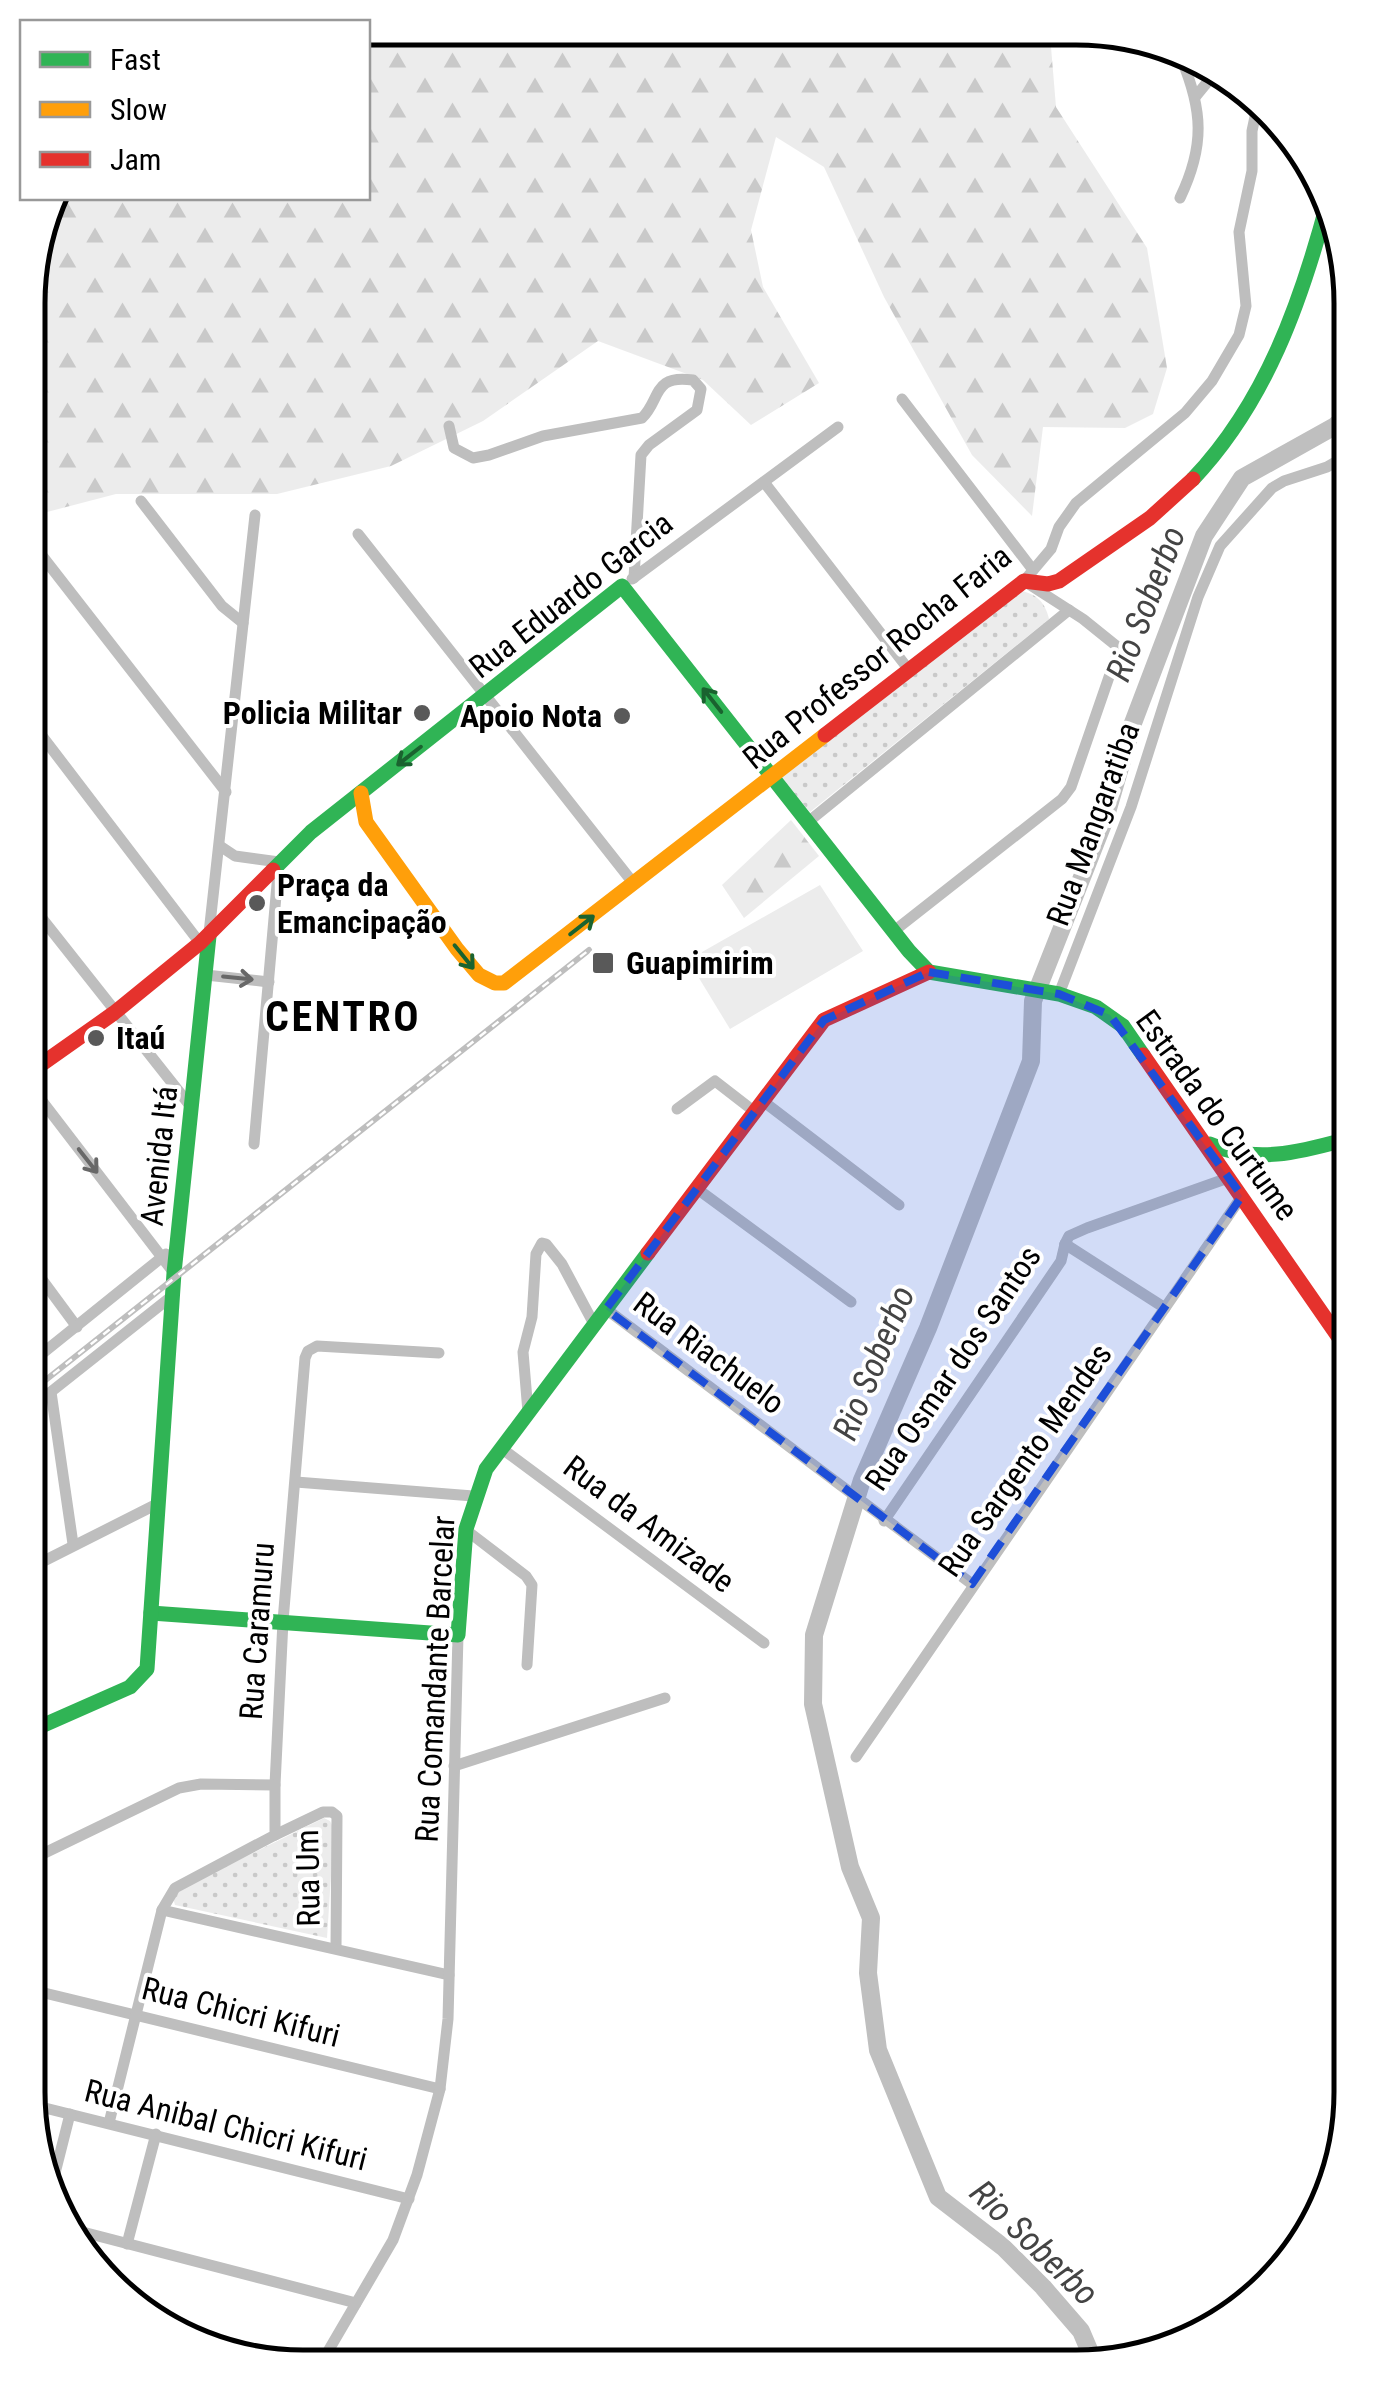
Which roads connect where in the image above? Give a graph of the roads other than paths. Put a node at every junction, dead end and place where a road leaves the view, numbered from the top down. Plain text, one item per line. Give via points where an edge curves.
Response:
1 (1186, 70) edge
2 (1208, 82) edge
3 (1196, 96) junction
4 (1255, 118) edge
5 (1180, 198) dead end
6 (1321, 225) edge
7 (902, 399) dead end
8 (449, 426) dead end
9 (838, 427) dead end
10 (1334, 463) edge
11 (764, 482) junction
12 (141, 501) dead end
13 (255, 515) dead end
14 (358, 534) dead end
15 (45, 558) edge
16 (1028, 576) junction
17 (1059, 581) junction
18 (628, 582) junction
19 (1056, 602) junction
20 (1069, 610) junction
21 (243, 624) junction
22 (910, 670) junction
23 (487, 695) junction
24 (45, 740) edge
25 (772, 777) junction
26 (227, 793) junction
27 (361, 793) junction
28 (341, 809) junction
29 (366, 822) junction
30 (808, 822) junction
31 (220, 846) junction
32 (235, 856) junction
33 (278, 862) junction
34 (216, 866) junction
35 (634, 884) junction
36 (211, 915) junction
37 (187, 922) junction
38 (45, 923) edge
39 (894, 931) junction
40 (205, 940) junction
41 (929, 972) junction
42 (206, 975) junction
43 (269, 982) junction
44 (1052, 992) junction
45 (114, 1013) junction
46 (45, 1062) edge
47 (45, 1105) edge
48 (759, 1107) junction
49 (192, 1108) junction
50 (677, 1109) dead end
51 (1334, 1142) edge
52 (254, 1144) dead end
53 (1221, 1157) junction
54 (1228, 1178) junction
55 (696, 1188) junction
56 (1242, 1196) junction
57 (899, 1206) dead end
58 (177, 1244) junction
59 (1065, 1244) junction
60 (163, 1257) junction
61 (174, 1273) junction
62 (45, 1284) edge
63 (172, 1296) junction
64 (851, 1302) dead end
65 (1166, 1308) junction
66 (606, 1309) junction
67 (77, 1326) junction
68 (595, 1326) junction
69 (1333, 1329) edge
70 (45, 1352) edge
71 (439, 1353) dead end
72 (52, 1392) junction
73 (45, 1397) edge
74 (528, 1412) junction
75 (501, 1448) junction
76 (296, 1482) junction
77 (473, 1496) junction
78 (158, 1504) junction
79 (884, 1520) junction
80 (466, 1530) junction
81 (74, 1544) junction
82 (45, 1560) edge
83 (972, 1584) junction
84 (151, 1613) junction
85 (283, 1621) junction
86 (458, 1635) junction
87 (764, 1643) dead end
88 (527, 1665) dead end
89 (665, 1698) dead end
90 (45, 1724) edge
91 (856, 1757) dead end
92 (454, 1766) junction
93 (274, 1785) junction
94 (275, 1835) junction
95 (45, 1853) edge
96 (162, 1910) junction
97 (336, 1948) junction
98 (449, 1975) junction
99 (45, 1993) edge
100 (136, 2014) junction
101 (440, 2090) junction
102 (46, 2108) edge
103 (70, 2114) junction
104 (109, 2123) junction
105 (156, 2134) junction
106 (57, 2167) edge
107 (409, 2199) junction
108 (89, 2235) edge
109 (127, 2244) junction
110 (356, 2304) junction
111 (329, 2350) edge

1 - 3 street
2 - 3 street
3 - 5 street via 1196,147
4 - 16 street, Rua Professor Rocha Faria via 1239,232 1246,306 1239,336 1185,413 1076,503
6 - 17 main road via 1294,319 1216,452 1170,500
7 - 16 street
8 - 18 street via 454,448 473,458 490,455 543,436 642,418 662,386 693,380 701,390 697,410 641,455
9 - 11 street, Rua Eduardo Garcia
10 - 44 street, Rua Mangaratiba via 1272,488 1220,546 1131,806
11 - 18 street, Rua Eduardo Garcia
11 - 22 street
12 - 21 street
13 - 21 street, Avenida Itá
14 - 23 street
15 - 26 street
16 - 17 main road
16 - 19 street
16 - 22 main road, Rua Professor Rocha Faria
17 - 19 street
18 - 23 main road, Rua Eduardo Garcia
25 -> 18 main road
19 - 20 street
20 - 30 street
20 - 39 street via 1119,648 1070,787
21 - 26 street, Avenida Itá
22 - 25 main road, Rua Professor Rocha Faria
23 -> 27 main road, Rua Eduardo Garcia
23 - 35 street
24 - 37 street
25 - 30 main road
25 - 35 main road, Rua Professor Rocha Faria
26 - 31 street, Avenida Itá
27 - 28 main road, Rua Eduardo Garcia
27 - 29 main road
28 - 29 main road
28 - 33 main road, Rua Eduardo Garcia
29 -> 35 main road, Rua Professor Rocha Faria via 487,980 504,983
30 - 39 main road
31 - 32 street
31 - 34 street, Avenida Itá
32 - 33 street
32 - 34 street
33 - 40 main road, Rua Eduardo Garcia
33 - 43 street
34 - 36 street, Avenida Itá
36 - 37 street via 200,926
36 - 40 street, Avenida Itá
37 - 40 street
38 - 45 street
39 - 41 main road
40 - 42 main road, Avenida Itá
40 - 45 main road, Rua Eduardo Garcia
41 - 44 main road, Estrada do Curtume
41 - 48 main road, Rua Comandante Barcelar via 824,1020
42 -> 43 street
42 - 49 main road, Avenida Itá
43 - 52 street
44 - 53 main road, Estrada do Curtume via 1096,1007 1123,1026
45 - 46 main road, Rua Eduardo Garcia
45 - 49 street
47 -> 60 street
48 - 50 street via 716,1081
48 - 55 main road, Rua Comandante Barcelar
48 - 57 street
49 - 58 main road, Avenida Itá
51 - 53 main road via 1276,1155
53 - 54 main road, Estrada do Curtume
54 - 56 main road, Estrada do Curtume
54 - 59 street via 1087,1228
55 - 64 street
55 - 66 main road, Rua Comandante Barcelar
56 - 65 street, Rua Sargento Mendes
56 - 69 main road, Estrada do Curtume
58 - 60 street
58 - 61 main road, Avenida Itá
59 - 65 street
59 - 79 street, Rua Osmar dos Santos via 1061,1261
60 - 61 street
60 - 67 street
61 - 63 main road, Avenida Itá
62 - 67 street
63 - 72 street
63 - 78 main road, Avenida Itá
65 - 83 street, Rua Sargento Mendes
66 - 68 main road, Rua Comandante Barcelar
66 - 79 street, Rua Riachuelo
67 - 70 street
68 - 74 main road, Rua Comandante Barcelar
68 - 74 street via 562,1264 542,1243 523,1352
71 - 76 street, Rua Caramuru via 317,1346 308,1351
72 - 73 street
72 - 81 street
74 - 75 main road, Rua Comandante Barcelar
75 - 77 main road, Rua Comandante Barcelar
75 - 87 street, Rua da Amizade
76 - 77 street
76 - 85 street, Rua Caramuru
77 - 80 main road, Rua Comandante Barcelar
78 - 81 street
78 - 84 main road, Avenida Itá
79 - 83 street, Rua Riachuelo
80 - 86 main road, Rua Comandante Barcelar
80 - 88 street via 532,1585
81 - 82 street
83 - 91 street, Rua Sargento Mendes
84 - 85 main road
84 - 90 main road, Avenida Itá via 141,1678
85 - 86 main road
85 - 93 street, Rua Caramuru
86 - 92 street, Rua Comandante Barcelar
89 - 92 street
92 - 98 street, Rua Comandante Barcelar
93 - 94 street, Rua Caramuru
93 - 95 street via 179,1788
94 - 96 street via 175,1888
94 - 97 street, Rua Um via 324,1812 337,1816
96 - 97 street
96 - 100 street
97 - 98 street
98 - 101 street, Rua Comandante Barcelar
99 - 100 street, Rua Chicri Kifuri
100 - 101 street, Rua Chicri Kifuri
100 - 104 street
101 - 107 street, Rua Comandante Barcelar
102 - 103 street, Rua Anibal Chicri Kifuri
103 - 104 street, Rua Anibal Chicri Kifuri
103 - 106 street
104 - 105 street, Rua Anibal Chicri Kifuri
105 - 107 street, Rua Anibal Chicri Kifuri
105 - 109 street
107 - 110 street, Rua Comandante Barcelar
108 - 109 street
109 - 110 street
110 - 111 street, Rua Comandante Barcelar

